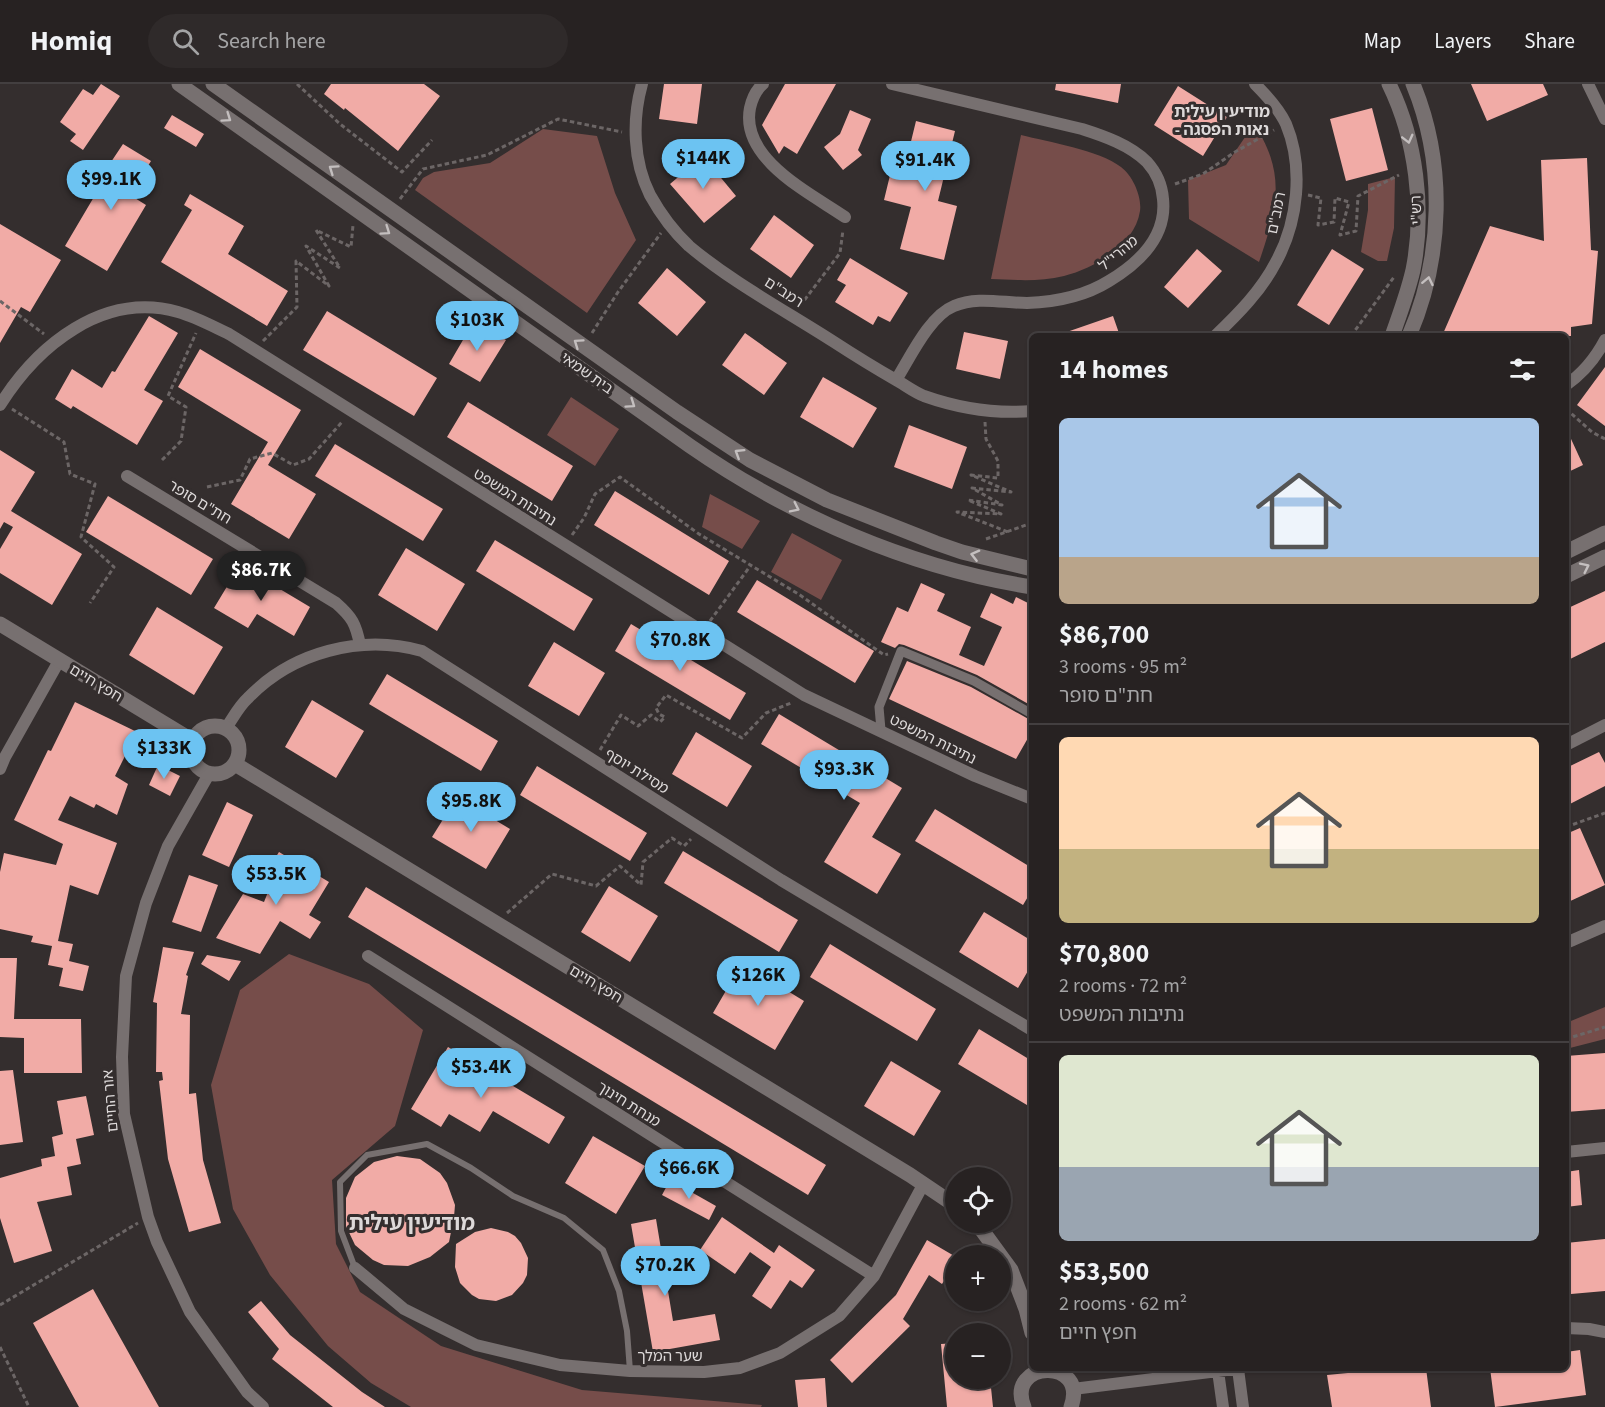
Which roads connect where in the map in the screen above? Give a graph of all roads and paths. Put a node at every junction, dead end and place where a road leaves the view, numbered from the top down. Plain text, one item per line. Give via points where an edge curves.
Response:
1 (179, 84) edge
2 (213, 84) edge
3 (297, 84) edge
4 (642, 84) edge
5 (763, 84) edge
6 (892, 84) edge
7 (1255, 84) edge
8 (1389, 84) edge
9 (1413, 84) edge
10 (1588, 84) edge
11 (1605, 119) edge
12 (1286, 123) junction
13 (636, 135) junction
14 (432, 140) dead end
15 (1401, 174) dead end
16 (1162, 189) junction
17 (1296, 193) junction
18 (400, 199) dead end
19 (355, 209) junction
20 (845, 217) joint
21 (669, 223) junction
22 (1394, 276) dead end
23 (0, 301) edge
24 (793, 316) junction
25 (202, 321) junction
26 (592, 333) dead end
27 (1218, 333) edge
28 (1353, 333) edge
29 (1393, 333) edge
30 (1410, 333) edge
31 (1605, 340) edge
32 (55, 342) junction
33 (254, 351) junction
34 (896, 380) junction
35 (1569, 383) edge
36 (1, 404) edge
37 (985, 409) junction
38 (351, 411) junction
39 (1029, 411) edge
40 (1569, 412) edge
41 (1605, 438) edge
42 (162, 459) dead end
43 (127, 476) dead end
44 (207, 487) dead end
45 (1029, 524) edge
46 (1008, 532) junction
47 (1605, 533) edge
48 (986, 539) dead end
49 (565, 545) junction
50 (1569, 551) edge
51 (1605, 557) edge
52 (751, 565) junction
53 (1029, 568) edge
54 (1569, 575) edge
55 (1029, 586) edge
56 (90, 603) dead end
57 (0, 624) edge
58 (702, 632) junction
59 (360, 645) junction
60 (901, 651) junction
61 (59, 661) junction
62 (811, 698) junction
63 (1029, 712) edge
64 (1605, 725) edge
65 (226, 728) junction
66 (881, 730) junction
67 (193, 741) junction
68 (1569, 743) edge
69 (593, 761) junction
70 (235, 764) junction
71 (0, 769) edge
72 (209, 774) junction
73 (1029, 798) edge
74 (1605, 813) edge
75 (1569, 826) edge
76 (701, 830) junction
77 (496, 923) junction
78 (1605, 926) edge
79 (1569, 942) edge
80 (368, 956) dead end
81 (1605, 1027) edge
82 (1029, 1028) edge
83 (1569, 1038) edge
84 (1605, 1148) edge
85 (1569, 1152) edge
86 (924, 1183) junction
87 (945, 1198) edge
88 (148, 1217) junction
89 (984, 1233) edge
90 (356, 1268) joint
91 (874, 1276) junction
92 (0, 1305) edge
93 (1029, 1322) edge
94 (1569, 1328) edge
95 (1605, 1332) edge
96 (0, 1347) edge
97 (630, 1371) junction
98 (1036, 1371) edge
99 (1054, 1371) edge
100 (1218, 1371) joint
101 (1238, 1371) edge
102 (1073, 1389) junction
103 (29, 1407) edge
104 (263, 1407) edge
105 (1024, 1407) edge
106 (1071, 1407) edge
107 (1223, 1407) edge
108 (1243, 1407) edge

1 -> 19 street, בית שמאי
53 -> 2 street, בית שמאי via 910,534 827,500 750,460
3 - 14 path via 340,124 402,172
4 - 13 street, רמב"ם
5 - 20 street via 749,112 757,147 778,170
6 - 16 street, מהרי"ל via 1105,137 1146,161
7 - 12 street, רמב"ם
8 -> 29 street, רש"י via 1408,135 1418,223 1413,269
30 -> 9 street, רש"י via 1427,286 1436,229 1434,168
10 - 11 street
12 - 16 path via 1203,174
12 - 17 street, רמב"ם via 1294,153
13 - 18 path via 558,119 487,155 423,169
13 - 21 street, רמב"ם via 640,171
15 - 17 path via 1358,196 1356,231 1340,235 1349,202 1335,198 1334,222 1318,225 1321,198
16 - 34 street, מהרי"ל via 1162,223 1149,247 1128,268 1089,292 1070,298 1026,303 987,300 955,306 940,314 928,329
17 - 27 street, רמב"ם via 1289,235 1276,262 1238,314
19 - 33 path via 351,247 316,230 340,268 306,246 329,286 296,261 297,307
19 -> 55 street, בית שמאי via 751,486 802,512 919,560
20 - 24 path via 840,253
21 - 24 street, רמב"ם via 713,264
21 - 26 path
22 - 28 path
23 - 32 path
24 - 34 street, רמב"ם
25 - 32 street, נתיבות המשפט via 170,310 132,308 105,313
25 - 33 street, נתיבות המשפט
25 - 42 path via 168,396 186,407 182,441
31 - 35 street via 1578,377
32 - 36 street, נתיבות המשפט via 22,374
33 - 38 street, נתיבות המשפט
34 - 37 street, רמב"ם via 922,395
36 - 56 path via 64,442 70,474 94,484 81,537 114,567
37 - 39 street, רמב"ם
37 - 46 path via 986,439 998,461 998,478 971,475 1011,492 972,489 1002,505 968,500 1001,514 957,512
38 - 44 path via 309,459 293,465 272,453 250,459 240,480
38 - 49 street, נתיבות המשפט
40 - 41 path
43 - 59 street, חת"ם סופר via 336,603 351,616
45 - 46 path
46 - 48 path
47 - 50 street
49 - 52 path via 584,518 594,494 620,477 699,534
49 - 58 street, נתיבות המשפט
54 -> 51 street
52 - 58 path
52 - 60 path via 884,656
57 - 61 street, חפץ חיים
58 - 62 street, נתיבות המשפט
59 - 65 street, מסילת יוסף via 338,647 292,664 247,699
59 - 69 street, מסילת יוסף via 406,646 423,651
60 - 63 street via 974,681
60 - 66 street via 879,707
61 - 67 street, חפץ חיים
61 - 71 street
62 - 66 street, נתיבות המשפט
62 - 69 path via 766,713 742,738 666,694 656,708 665,717 660,722 651,715 638,726 621,715
64 - 68 street
65 - 67 street via 210,726
65 - 70 street via 237,740 239,757
66 - 73 street, נתיבות המשפט
67 - 72 street via 192,757
69 - 76 street, מסילת יוסף
70 - 72 street via 224,773
70 - 77 street, חפץ חיים
72 - 88 street, אור החיים via 168,846 146,903 126,976 124,1114
74 - 75 path
76 - 77 path via 684,846 672,838 643,862 642,885 620,866 596,886 552,874
76 - 82 street, מסילת יוסף
77 - 86 street, חפץ חיים
78 - 79 street
80 - 91 street, מנחת חינוך
81 - 83 path
84 - 85 street
86 - 87 street, חפץ חיים
86 - 91 street, שער המלך
88 - 92 path
88 - 104 street, אור החיים via 190,1312 247,1392
89 - 93 street via 1011,1270
90 - 97 street, שער המלך via 404,1309 476,1345 560,1365
90 - 97 lane via 341,1231 340,1182 367,1155 427,1144 513,1196 564,1218 603,1250 620,1291
91 - 97 street, שער המלך via 839,1316 780,1353 740,1368 704,1372
94 - 95 street
96 - 103 path
98 - 105 street via 1023,1385
99 - 102 street via 1066,1377
100 - 102 street
100 - 107 street
101 - 108 street
102 - 106 street

